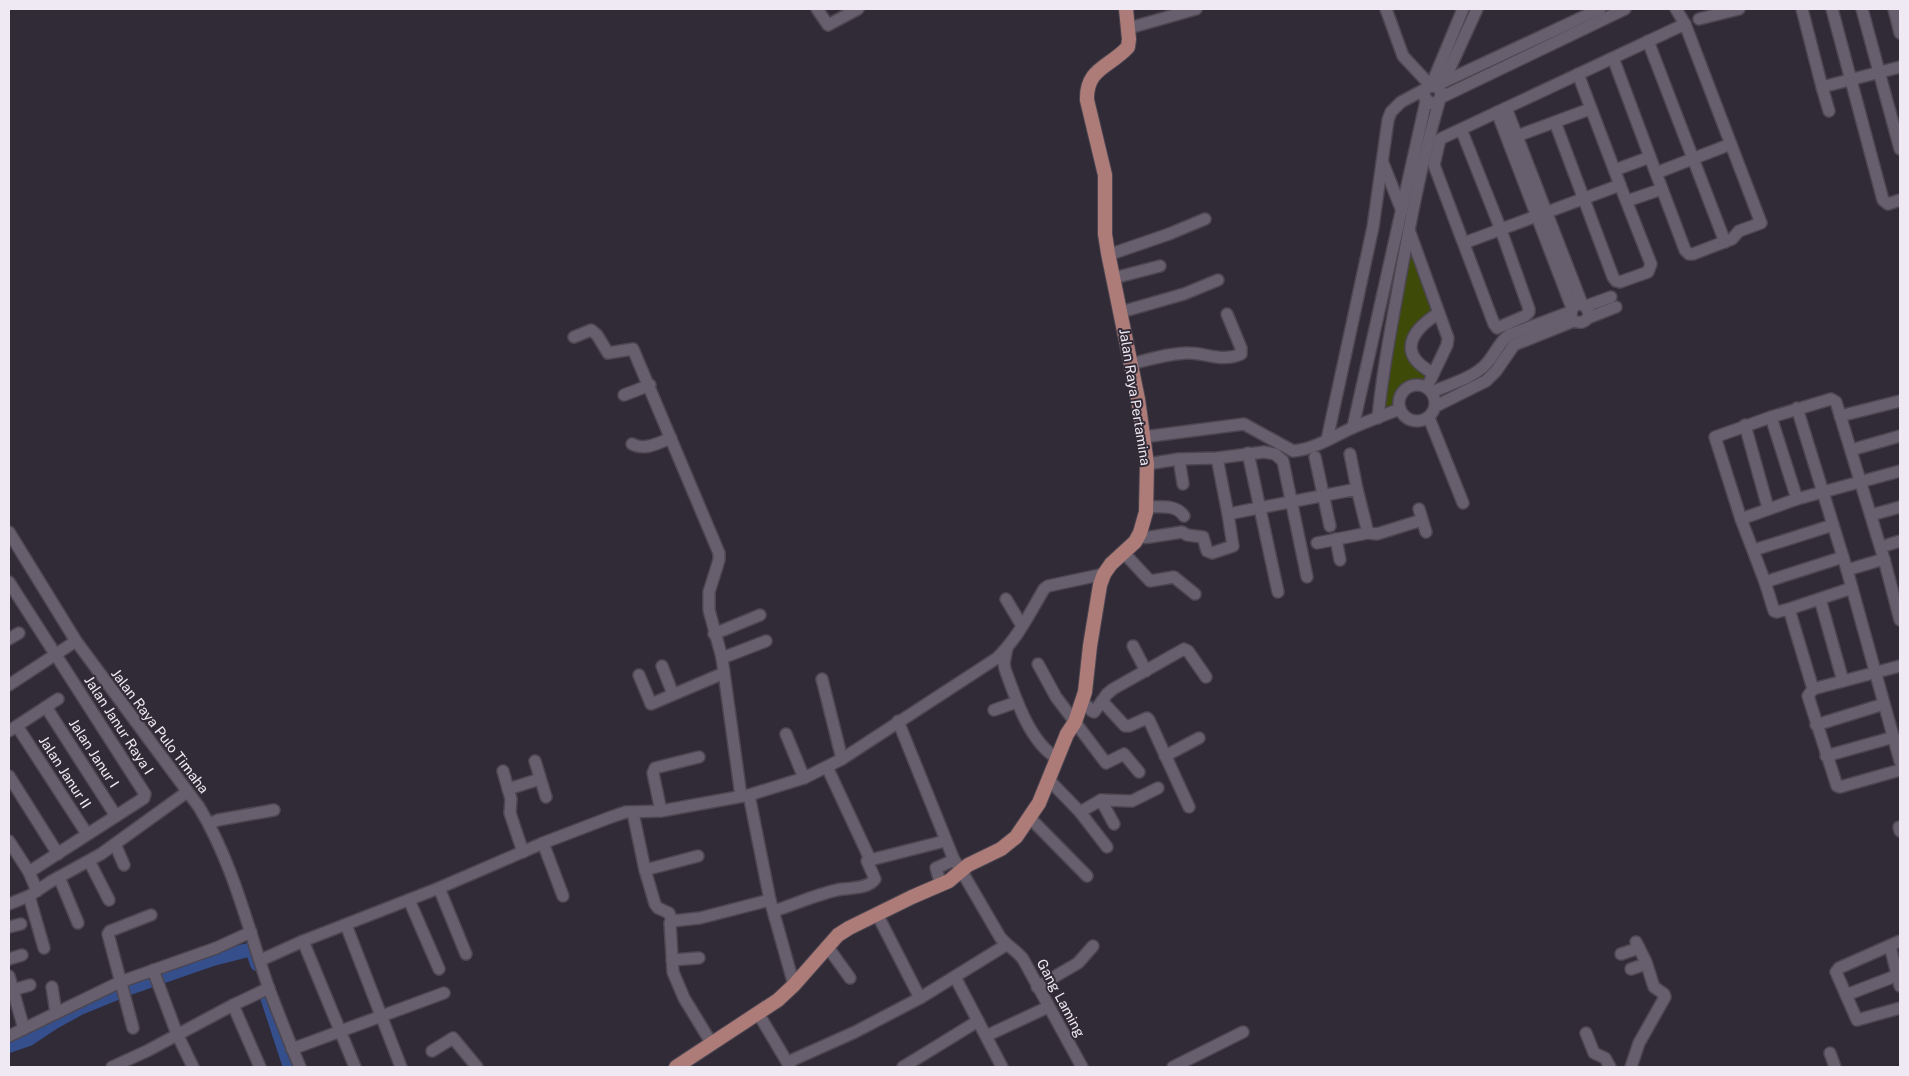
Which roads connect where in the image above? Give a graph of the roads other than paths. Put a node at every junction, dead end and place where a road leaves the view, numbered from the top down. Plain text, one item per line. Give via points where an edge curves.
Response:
1 (817, 9) edge
2 (858, 9) edge
3 (1126, 9) edge
4 (1196, 9) edge
5 (1386, 9) edge
6 (1463, 9) edge
7 (1477, 9) edge
8 (1600, 9) edge
9 (1625, 9) edge
10 (1676, 9) edge
11 (1740, 9) edge
12 (1802, 9) edge
13 (1832, 9) edge
14 (1862, 9) edge
15 (1894, 9) edge
16 (1699, 19) dead end
17 (1685, 24) junction
18 (1128, 28) junction
19 (1900, 33) edge
20 (1648, 41) junction
21 (1613, 58) junction
22 (1453, 62) junction
23 (1900, 67) edge
24 (1466, 71) junction
25 (1880, 72) junction
26 (1578, 74) junction
27 (1851, 79) junction
28 (1822, 87) junction
29 (1432, 89) junction
30 (1440, 99) junction
31 (1590, 109) junction
32 (1502, 110) junction
33 (1829, 111) dead end
34 (1555, 122) junction
35 (1461, 129) junction
36 (1516, 136) junction
37 (1731, 144) junction
38 (1900, 149) edge
39 (1650, 157) junction
40 (1693, 159) junction
41 (1382, 160) junction
42 (1615, 170) junction
43 (1656, 173) junction
44 (1620, 186) junction
45 (1662, 189) junction
46 (1584, 199) junction
47 (1900, 200) edge
48 (1626, 201) junction
49 (1402, 211) junction
50 (1542, 214) junction
51 (1205, 219) dead end
52 (1409, 229) junction
53 (1501, 230) junction
54 (1724, 242) junction
55 (1464, 243) junction
56 (1108, 255) junction
57 (1160, 266) dead end
58 (1114, 278) junction
59 (1218, 280) dead end
60 (1613, 302) dead end
61 (1121, 312) junction
62 (1579, 312) junction
63 (1439, 313) junction
64 (1227, 314) dead end
65 (574, 337) dead end
66 (1131, 364) junction
67 (1433, 374) junction
68 (1365, 378) junction
69 (1381, 384) junction
70 (650, 385) junction
71 (1430, 390) junction
72 (624, 395) dead end
73 (1900, 402) edge
74 (1436, 406) junction
75 (1400, 408) junction
76 (1797, 408) junction
77 (1840, 416) junction
78 (1771, 417) junction
79 (1378, 418) junction
80 (1428, 418) junction
81 (1745, 425) junction
82 (1353, 427) junction
83 (1900, 436) edge
84 (1143, 437) junction
85 (671, 438) junction
86 (1327, 440) junction
87 (632, 444) dead end
88 (1851, 450) junction
89 (1248, 453) junction
90 (1350, 454) dead end
91 (1315, 457) dead end
92 (1216, 458) junction
93 (1179, 459) junction
94 (1147, 464) junction
95 (1900, 470) edge
96 (1861, 482) junction
97 (1183, 484) dead end
98 (1357, 490) junction
99 (1823, 492) junction
100 (1324, 496) junction
101 (1797, 499) junction
102 (1292, 501) junction
103 (1463, 503) dead end
104 (1147, 507) junction
105 (1259, 507) junction
106 (1900, 507) edge
107 (1768, 508) junction
108 (1228, 514) junction
109 (1871, 515) junction
110 (1184, 516) dead end
111 (1741, 519) junction
112 (1833, 525) junction
113 (1330, 526) dead end
114 (9, 532) edge
115 (1426, 532) dead end
116 (1368, 533) junction
117 (1138, 538) junction
118 (1336, 539) junction
119 (1900, 541) edge
120 (1317, 543) dead end
121 (1881, 547) junction
122 (1754, 550) junction
123 (1124, 553) junction
124 (1843, 557) junction
125 (1884, 559) junction
126 (1340, 560) dead end
127 (1847, 570) junction
128 (1104, 574) junction
129 (1308, 577) dead end
130 (1895, 578) edge
131 (9, 582) edge
132 (1765, 582) junction
133 (1852, 588) junction
134 (1278, 592) dead end
135 (1195, 594) dead end
136 (1006, 599) dead end
137 (1820, 599) junction
138 (1789, 608) junction
139 (760, 615) dead end
140 (1900, 620) edge
141 (1022, 626) junction
142 (714, 634) junction
143 (766, 641) dead end
144 (1133, 646) dead end
145 (67, 648) junction
146 (1007, 648) junction
147 (722, 658) junction
148 (1038, 664) dead end
149 (662, 666) dead end
150 (1900, 666) edge
151 (1146, 670) junction
152 (1876, 672) junction
153 (724, 674) junction
154 (639, 675) dead end
155 (1206, 677) dead end
156 (822, 679) dead end
157 (1843, 681) junction
158 (9, 685) edge
159 (1813, 690) junction
160 (674, 694) junction
161 (58, 699) dead end
162 (1082, 701) junction
163 (1102, 701) junction
164 (1017, 702) junction
165 (1884, 704) junction
166 (46, 707) junction
167 (994, 710) dead end
168 (898, 721) junction
169 (1075, 722) junction
170 (1816, 724) junction
171 (13, 728) edge
172 (786, 734) dead end
173 (1199, 738) dead end
174 (1894, 738) junction
175 (1165, 756) junction
176 (1826, 756) junction
177 (699, 757) dead end
178 (1058, 758) junction
179 (842, 759) junction
180 (535, 761) dead end
181 (1900, 761) edge
182 (827, 767) junction
183 (1900, 770) edge
184 (503, 771) dead end
185 (1139, 772) dead end
186 (9, 776) edge
187 (804, 778) junction
188 (540, 779) junction
189 (1049, 780) junction
190 (1158, 788) dead end
191 (508, 789) junction
192 (182, 796) junction
193 (745, 796) junction
194 (546, 797) dead end
195 (1102, 800) junction
196 (1189, 807) dead end
197 (274, 810) dead end
198 (661, 811) junction
199 (633, 812) junction
200 (1080, 812) junction
201 (116, 816) junction
202 (1030, 818) junction
203 (209, 824) junction
204 (1114, 824) dead end
205 (87, 834) junction
206 (9, 841) edge
207 (944, 841) junction
208 (543, 843) junction
209 (114, 844) junction
210 (1107, 847) dead end
211 (524, 852) junction
212 (58, 854) junction
213 (698, 856) dead end
214 (870, 857) junction
215 (88, 861) junction
216 (124, 865) dead end
217 (958, 865) junction
218 (645, 870) junction
219 (29, 872) junction
220 (1087, 876) dead end
221 (59, 877) junction
222 (439, 888) junction
223 (33, 893) junction
224 (563, 896) dead end
225 (109, 900) dead end
226 (409, 900) junction
227 (9, 904) edge
228 (772, 906) junction
229 (877, 914) junction
230 (150, 915) dead end
231 (672, 921) junction
232 (78, 923) dead end
233 (21, 924) dead end
234 (346, 925) junction
235 (9, 927) edge
236 (245, 934) junction
237 (303, 941) junction
238 (1895, 944) edge
239 (1006, 945) junction
240 (827, 946) junction
241 (1093, 946) dead end
242 (44, 948) dead end
243 (466, 954) dead end
244 (1621, 954) dead end
245 (22, 955) dead end
246 (699, 958) dead end
247 (9, 959) edge
248 (261, 960) junction
249 (672, 960) junction
250 (1646, 964) junction
251 (1631, 969) dead end
252 (439, 970) dead end
253 (155, 975) junction
254 (9, 976) edge
255 (955, 977) junction
256 (850, 978) dead end
257 (1899, 980) edge
258 (30, 985) dead end
259 (794, 985) junction
260 (52, 987) dead end
261 (121, 987) junction
262 (1037, 987) junction
263 (13, 990) junction
264 (264, 990) junction
265 (444, 994) dead end
266 (1846, 995) junction
267 (920, 998) junction
268 (233, 1005) junction
269 (1048, 1007) junction
270 (1900, 1008) edge
271 (56, 1013) junction
272 (758, 1013) junction
273 (380, 1017) junction
274 (978, 1021) junction
275 (133, 1028) dead end
276 (24, 1029) junction
277 (10, 1032) edge
278 (340, 1032) junction
279 (1243, 1032) dead end
280 (1586, 1033) dead end
281 (177, 1034) junction
282 (986, 1036) junction
283 (712, 1044) junction
284 (292, 1049) junction
285 (432, 1051) dead end
286 (1830, 1053) dead end
287 (789, 1065) edge
288 (112, 1067) edge
289 (193, 1067) edge
290 (260, 1067) edge
291 (300, 1067) edge
292 (353, 1067) edge
293 (401, 1067) edge
294 (475, 1067) edge
295 (676, 1067) edge
296 (903, 1067) edge
297 (1002, 1067) edge
298 (1082, 1067) edge
299 (1173, 1067) edge
300 (1610, 1067) edge
301 (1631, 1067) edge
302 (1835, 1067) edge

1 - 2 street via 828,25
3 - 18 main road, Jalan Raya Pertamina
4 - 18 street
5 - 29 street via 1403,56
6 - 29 street
7 - 22 street
8 - 24 street
9 - 30 street
10 - 17 street
11 - 16 street
12 - 28 street
13 - 27 street
14 - 25 street
15 - 19 street
17 - 20 street
17 - 37 street
18 - 56 main road, Jalan Raya Pertamina via 1128,47 1094,74 1087,90 1105,175
20 - 21 street
20 - 40 street
21 - 26 street
21 - 39 street
22 - 24 street
22 - 29 street
23 - 25 street
24 - 29 street
25 - 27 street
25 - 38 street
26 - 31 street
26 - 32 street
27 - 28 street
27 - 47 street via 1883,200 1888,204
28 - 33 street
29 - 30 street via 1439,88
29 - 30 street via 1430,103
29 - 41 street via 1401,102 1391,112
29 - 49 street
30 - 52 street
31 - 34 street
31 - 42 street
32 - 35 street
32 - 36 street
32 - 50 street
34 - 36 street
34 - 46 street
35 - 53 street
35 - 55 street via 1440,139 1434,165
36 - 50 street
37 - 40 street
37 - 54 street via 1761,223 1739,231
39 - 42 street
39 - 43 street
40 - 43 street
40 - 54 street
41 - 49 street
41 - 86 street via 1373,226
42 - 44 street
43 - 45 street
44 - 46 street
44 - 48 street
45 - 48 street
45 - 54 street via 1689,254
46 - 48 street via 1613,277 1620,282 1648,272 1651,264
46 - 50 street
49 - 52 street
49 - 68 street
50 - 53 street
50 - 62 street
51 - 56 street
52 - 63 street
52 - 69 street
53 - 55 street
53 - 55 street via 1529,312 1497,328
56 - 58 main road, Jalan Raya Pertamina
57 - 58 street
58 - 61 main road, Jalan Raya Pertamina
59 - 61 street via 1184,294
60 - 62 street
61 - 66 main road, Jalan Raya Pertamina
62 - 71 street via 1509,335 1479,370
62 - 74 street via 1514,345 1486,380
63 - 67 street via 1448,338
63 - 67 street via 1415,332 1412,342 1414,357
64 - 66 street via 1241,354 1220,358 1187,353
65 - 70 street via 591,330 598,335 608,353 633,349
66 - 84 main road, Jalan Raya Pertamina
67 - 71 street
68 - 69 street
68 - 82 street
69 - 79 street
70 - 72 street
70 - 85 street
71 - 74 street
71 - 75 street via 1416,385 1406,389 1400,398
73 - 77 street
74 - 80 street
75 - 79 street
75 - 80 street via 1409,419 1422,421
76 - 77 street via 1831,399 1836,402
76 - 78 street
76 - 99 street
77 - 88 street
78 - 81 street
78 - 101 street
79 - 82 street
80 - 103 street
81 - 107 street
81 - 111 street via 1714,438
82 - 86 street
83 - 88 street
84 - 86 street via 1244,424 1293,450 1313,447
84 - 94 main road, Jalan Raya Pertamina
85 - 87 street via 644,448
85 - 142 street via 719,553 709,592
88 - 96 street
89 - 92 street
89 - 102 street via 1268,452 1281,459
89 - 105 street
90 - 98 street
91 - 100 street
92 - 93 street
92 - 108 street
93 - 94 street
93 - 97 street
94 - 104 main road, Jalan Raya Pertamina
95 - 96 street
96 - 99 street
96 - 109 street
98 - 100 street
98 - 116 street
99 - 101 street
99 - 112 street
100 - 102 street
100 - 113 street
101 - 107 street
102 - 105 street
102 - 129 street
104 - 110 street via 1173,508
104 - 117 main road, Jalan Raya Pertamina
105 - 108 street
105 - 134 street
106 - 109 street
107 - 111 street
108 - 117 street via 1233,546 1212,553 1207,551 1203,537 1187,536 1182,532
109 - 121 street
111 - 122 street
112 - 122 street
112 - 124 street
114 - 145 street, Jalan Raya Pulo Timaha
115 - 116 street via 1421,514 1377,534
116 - 118 street
117 - 123 main road, Jalan Raya Pertamina
118 - 120 street
118 - 126 street
119 - 121 street
121 - 125 street
122 - 132 street
123 - 128 main road, Jalan Raya Pertamina
123 - 135 street via 1150,581 1174,577
124 - 127 street
124 - 132 street
125 - 127 street
125 - 130 street
127 - 133 street
128 - 141 street via 1048,586
128 - 162 main road, Jalan Raya Pertamina
130 - 140 street
131 - 145 street
132 - 138 street via 1774,611
133 - 137 street
133 - 152 street
136 - 141 street
137 - 138 street
137 - 157 street
138 - 159 street
139 - 142 street
141 - 146 street
142 - 147 street
143 - 147 street
144 - 151 street
145 - 158 street
145 - 192 street, Jalan Raya Pulo Timaha
145 - 201 street, Jalan Janur Raya I via 144,791 144,798
146 - 164 street via 1004,663
146 - 168 street via 974,674
147 - 153 street
148 - 169 street via 1056,697
149 - 160 street
150 - 152 street
151 - 155 street via 1184,649
151 - 163 street via 1114,689
152 - 157 street
152 - 165 street
153 - 160 street
153 - 193 street
154 - 160 street via 651,704
156 - 179 street
157 - 159 street
159 - 170 street via 1808,696
161 - 166 street
162 - 163 street via 1093,712
162 - 169 main road, Jalan Raya Pertamina
163 - 175 street via 1125,726 1148,719
164 - 167 street
164 - 178 street via 1048,753
165 - 170 street
165 - 174 street
166 - 171 street
166 - 201 street, Jalan Janur I
168 - 179 street
168 - 207 street, Gang Laming
169 - 178 main road, Jalan Raya Pertamina
169 - 185 street via 1106,763 1124,754
170 - 176 street
171 - 205 street, Jalan Janur II
172 - 187 street
173 - 175 street
174 - 176 street
174 - 181 street
175 - 196 street
176 - 183 street via 1839,787
177 - 198 street via 655,768
178 - 189 main road, Jalan Raya Pertamina
179 - 182 street
180 - 188 street
182 - 187 street
182 - 214 street
184 - 191 street
186 - 212 street
187 - 193 street
188 - 191 street
188 - 194 street
189 - 200 street
189 - 202 main road, Jalan Raya Pertamina
190 - 195 street via 1132,800
191 - 211 street via 510,813
192 - 203 street, Jalan Raya Pulo Timaha
192 - 209 street
193 - 198 street
193 - 228 street
195 - 200 street
195 - 204 street
197 - 203 street
198 - 199 street
199 - 208 street
199 - 218 street
200 - 210 street
201 - 205 street, Jalan Janur Raya I
202 - 217 main road, Jalan Raya Pertamina via 1002,850
202 - 220 street
203 - 236 street, Jalan Raya Pulo Timaha via 230,872
205 - 212 street, Jalan Janur Raya I
206 - 219 street
207 - 214 street via 874,859
207 - 217 street, Gang Laming
208 - 211 street
208 - 224 street
209 - 215 street
209 - 216 street
211 - 222 street
212 - 219 street, Jalan Janur Raya I
213 - 218 street
214 - 228 street via 866,861 875,879 871,884
215 - 221 street
215 - 225 street
217 - 229 main road, Jalan Raya Pertamina via 950,881
217 - 239 street, Gang Laming
218 - 231 street via 655,904 669,913
219 - 223 street
221 - 223 street
221 - 232 street
222 - 226 street
222 - 243 street
223 - 227 street
223 - 242 street
226 - 234 street
226 - 252 street
228 - 231 street
228 - 259 street
229 - 240 main road, Jalan Raya Pertamina via 838,935
229 - 267 street
230 - 261 street via 108,933
231 - 249 street
233 - 235 street
234 - 237 street
234 - 273 street
236 - 248 street, Jalan Raya Pulo Timaha
236 - 253 street
237 - 248 street
237 - 278 street
238 - 257 street
238 - 266 street via 1838,969 1836,974
239 - 255 street
239 - 262 street, Gang Laming via 1019,954
240 - 256 street
240 - 259 main road, Jalan Raya Pertamina
241 - 262 street via 1078,963
244 - 250 street via 1638,945
245 - 247 street
246 - 249 street
248 - 264 street, Jalan Raya Pulo Timaha
249 - 283 street via 679,988
250 - 251 street
250 - 301 street via 1654,987 1665,997 1639,1043
253 - 261 street
253 - 281 street
254 - 263 street
255 - 267 street
255 - 274 street
257 - 266 street
258 - 263 street
259 - 272 main road, Jalan Raya Pertamina
260 - 271 street
261 - 271 street
261 - 275 street
262 - 269 street, Gang Laming
263 - 276 street
264 - 268 street
264 - 284 street, Jalan Raya Pulo Timaha
265 - 273 street
266 - 270 street via 1858,1020
267 - 287 street
268 - 281 street
268 - 290 street
269 - 282 street
269 - 298 street, Gang Laming
271 - 276 street
272 - 283 main road, Jalan Raya Pertamina
272 - 287 street
273 - 278 street
273 - 293 street
274 - 282 street
274 - 296 street
276 - 277 street
278 - 284 street
278 - 292 street
279 - 299 street
280 - 300 street via 1594,1053 1605,1058
281 - 288 street
281 - 289 street
282 - 297 street
283 - 295 main road, Jalan Raya Pertamina
284 - 291 street, Jalan Raya Pulo Timaha
285 - 294 street via 453,1038
286 - 302 street

